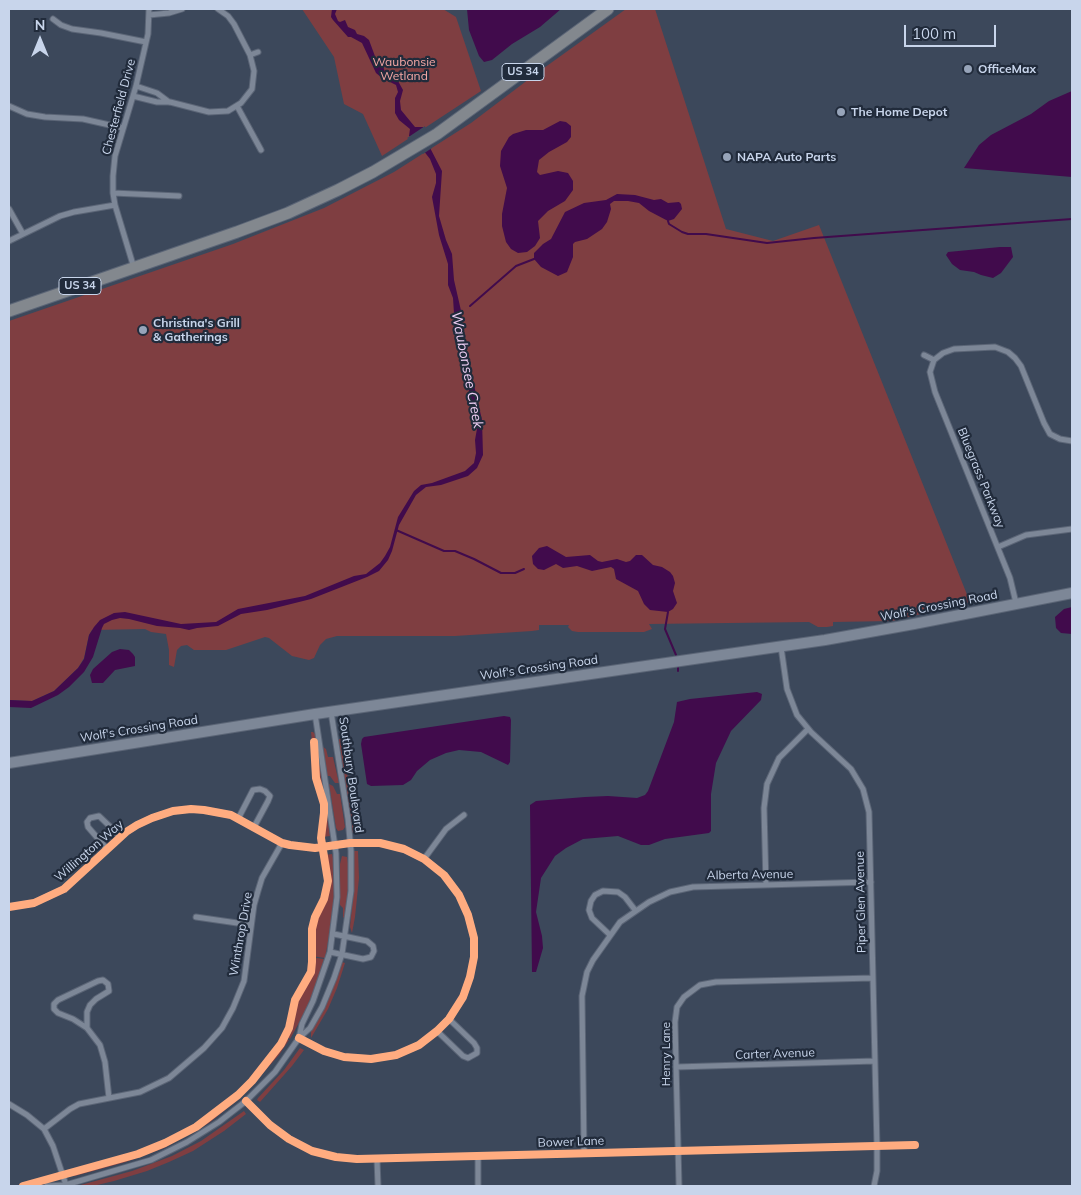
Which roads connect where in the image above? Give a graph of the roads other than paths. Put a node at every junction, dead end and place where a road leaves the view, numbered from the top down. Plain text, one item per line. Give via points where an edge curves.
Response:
1 (149, 9) edge
2 (182, 9) edge
3 (218, 9) edge
4 (608, 9) edge
5 (150, 15) junction
6 (53, 19) dead end
7 (146, 42) junction
8 (258, 52) dead end
9 (250, 54) junction
10 (136, 86) junction
11 (133, 96) junction
12 (170, 102) junction
13 (9, 106) edge
14 (237, 106) junction
15 (123, 128) junction
16 (261, 150) dead end
17 (113, 193) junction
18 (179, 196) dead end
19 (116, 205) junction
20 (9, 209) edge
21 (23, 234) junction
22 (9, 241) edge
23 (134, 268) junction
24 (9, 310) edge
25 (924, 355) dead end
26 (934, 360) junction
27 (1072, 441) edge
28 (1072, 530) edge
29 (998, 547) junction
30 (1072, 593) edge
31 (1016, 603) junction
32 (780, 646) junction
33 (331, 712) junction
34 (315, 714) junction
35 (808, 729) junction
36 (9, 763) edge
37 (464, 815) dead end
38 (238, 818) junction
39 (254, 827) junction
40 (120, 837) junction
41 (282, 843) junction
42 (350, 843) junction
43 (335, 845) junction
44 (108, 849) junction
45 (424, 859) junction
46 (871, 882) junction
47 (766, 885) junction
48 (9, 907) edge
49 (635, 910) junction
50 (196, 917) dead end
51 (251, 925) junction
52 (334, 934) junction
53 (610, 935) junction
54 (345, 936) junction
55 (330, 952) junction
56 (342, 954) junction
57 (873, 978) junction
58 (449, 1019) junction
59 (87, 1028) junction
60 (437, 1031) junction
61 (299, 1038) junction
62 (875, 1061) junction
63 (676, 1067) junction
64 (109, 1098) junction
65 (246, 1101) junction
66 (9, 1104) edge
67 (44, 1129) junction
68 (914, 1145) dead end
69 (877, 1146) junction
70 (678, 1150) junction
71 (584, 1152) junction
72 (478, 1156) junction
73 (377, 1158) junction
74 (47, 1186) edge
75 (64, 1186) edge
76 (378, 1186) edge
77 (478, 1186) edge
78 (678, 1186) edge
79 (874, 1186) edge

1 - 5 street, Chesterfield Drive
2 - 5 street
3 - 9 street via 234,24
4 - 23 main road, US 34 via 437,134 338,190 288,213
5 - 7 street, Chesterfield Drive
6 - 7 street via 72,29
7 - 10 street, Chesterfield Drive
8 - 9 street
9 - 14 street via 254,68 253,84 249,94
10 - 11 street, Chesterfield Drive
10 - 12 street via 157,93
11 - 12 street
11 - 15 street, Chesterfield Drive
12 - 14 street via 209,112 226,112
13 - 15 street via 27,114 83,119
14 - 16 street
15 - 17 street, Chesterfield Drive via 116,156
17 - 18 street
17 - 19 street, Chesterfield Drive
19 - 21 street via 74,212
19 - 23 street, Chesterfield Drive
20 - 21 street
21 - 22 street
23 - 24 main road, US 34
25 - 26 street
26 - 27 street via 954,349 995,348 1008,352 1020,366 1054,440
26 - 29 street, Bluegrass Parkway via 930,372 934,392
28 - 29 street via 1026,535
29 - 31 street, Bluegrass Parkway
30 - 31 main road, Wolf's Crossing Road
31 - 32 main road, Wolf's Crossing Road
32 - 33 main road, Wolf's Crossing Road
32 - 35 street, Piper Glen Avenue via 790,700
33 - 34 main road, Wolf's Crossing Road
33 - 42 street, Southbury Boulevard
34 - 36 main road, Wolf's Crossing Road
34 - 43 street, Southbury Boulevard
35 - 46 street, Piper Glen Avenue via 847,764 863,789 869,812
35 - 47 street via 778,758 767,784 764,808
37 - 45 street via 446,829
38 - 39 street, Willington Way
38 - 39 street via 253,790 265,791 270,796
38 - 40 street, Willington Way via 204,810 172,812 144,821
39 - 41 street, Willington Way
40 - 44 street, Willington Way
40 - 44 street via 99,816 90,818 88,827
41 - 43 street, Willington Way via 315,848
41 - 51 street, Winthrop Drive via 258,891
42 - 43 street, Willington Way
42 - 45 street, Willington Way via 392,845
42 - 54 street, Southbury Boulevard via 351,891
43 - 52 street, Southbury Boulevard
44 - 48 street, Willington Way via 64,889 34,903
45 - 58 street, Willington Way via 459,895 474,938 470,977 463,997
46 - 47 street, Alberta Avenue
46 - 57 street, Piper Glen Avenue
47 - 49 street, Alberta Avenue via 693,887 670,892
49 - 53 street, Alberta Avenue
49 - 53 street via 618,892 603,891 595,895 589,910 592,918
50 - 51 street
51 - 64 street, Winthrop Drive via 244,981 222,1028 169,1078 140,1092
52 - 54 street
52 - 55 street, Southbury Boulevard
53 - 71 street, Alberta Avenue via 587,972 582,996
54 - 56 street, Southbury Boulevard
54 - 56 street via 370,943 374,952 367,959
55 - 56 street
55 - 61 street, Southbury Boulevard
56 - 61 street, Southbury Boulevard via 322,1007 310,1028
57 - 62 street, Piper Glen Avenue
57 - 63 street, Henry Lane via 700,985 684,996 678,1007
58 - 60 street, Willington Way
58 - 60 street via 474,1043 477,1053 468,1058 463,1056
59 - 59 street via 90,1005 109,991 103,980 54,1004 58,1013
59 - 64 street via 100,1045
60 - 61 street, Willington Way via 419,1045 396,1055 371,1059 344,1057
61 - 65 street, Southbury Boulevard via 275,1072
62 - 63 street, Carter Avenue
62 - 69 street, Piper Glen Avenue
63 - 70 street, Henry Lane
64 - 67 street, Winthrop Drive via 79,1104
65 - 73 street, Bower Lane via 270,1125 312,1151 336,1157
65 - 75 street, Southbury Boulevard via 187,1142 151,1160
66 - 67 street
67 - 75 street via 52,1141
68 - 69 street, Bower Lane
69 - 70 street, Bower Lane
69 - 79 street, Piper Glen Avenue
70 - 71 street, Bower Lane
70 - 78 street, Henry Lane
71 - 72 street, Bower Lane
72 - 73 street, Bower Lane
72 - 77 street
73 - 76 street
74 - 75 street, Southbury Boulevard

